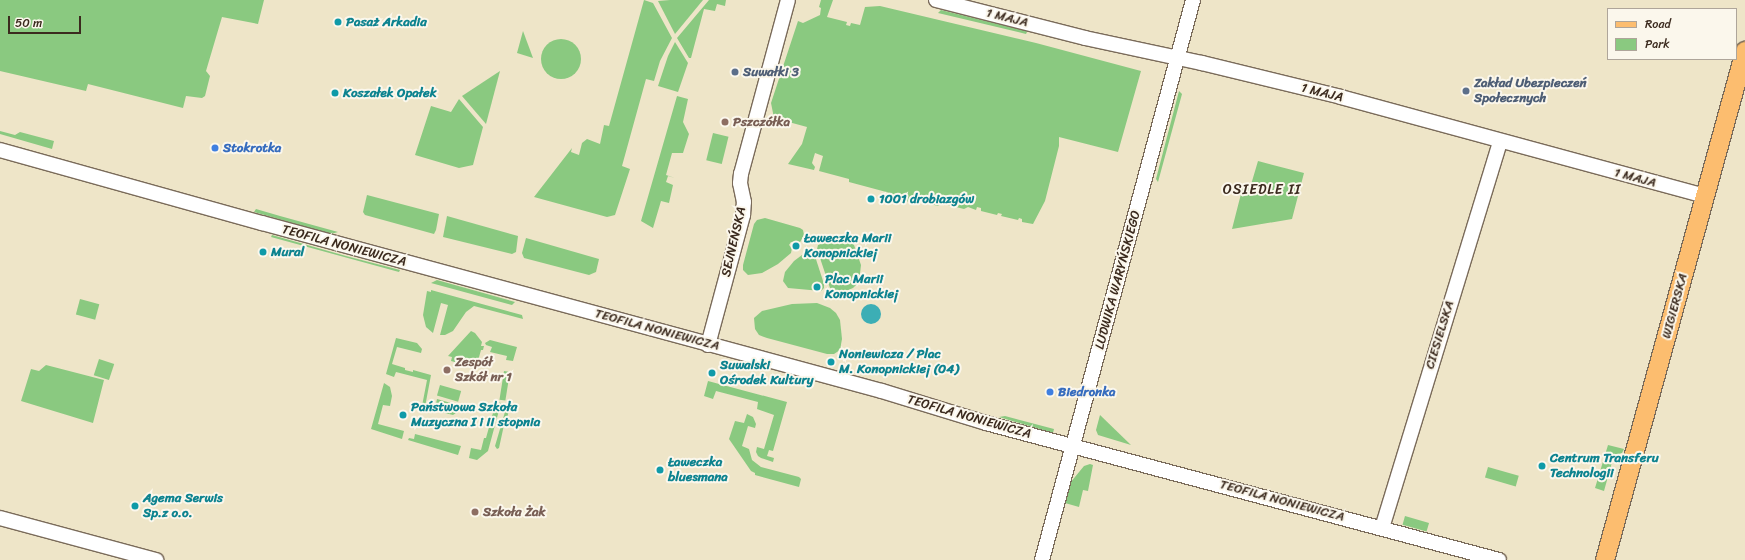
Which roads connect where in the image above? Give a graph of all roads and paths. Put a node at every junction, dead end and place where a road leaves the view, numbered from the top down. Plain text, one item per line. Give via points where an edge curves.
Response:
1 (788, 0) edge
2 (936, 0) edge
3 (1193, 0) edge
4 (1745, 51) edge
5 (1177, 59) junction
6 (1500, 142) junction
7 (0, 150) edge
8 (1705, 196) junction
9 (708, 344) junction
10 (1073, 445) junction
11 (0, 518) edge
12 (1382, 528) junction
13 (156, 560) edge
14 (1042, 560) edge
15 (1499, 560) edge
16 (1605, 560) edge

1 - 9 street, SEJNEŃSKA via 740,179 744,202 743,215
2 - 5 street, 1 MAJA
3 - 5 street, LUDWIKA WARYŃSKIEGO
4 - 8 main road, WIGIERSKA
5 - 6 street, 1 MAJA via 1341,97
5 - 10 street, LUDWIKA WARYŃSKIEGO via 1112,308
6 - 8 street, 1 MAJA
6 - 12 street, CIESIELSKA
7 - 9 street, TEOFILA NONIEWICZA
8 - 16 main road, WIGIERSKA
9 - 10 street, TEOFILA NONIEWICZA via 882,391 993,425
10 - 12 street, TEOFILA NONIEWICZA
10 - 14 street, LUDWIKA WARYŃSKIEGO
11 - 13 street
12 - 15 street, TEOFILA NONIEWICZA

